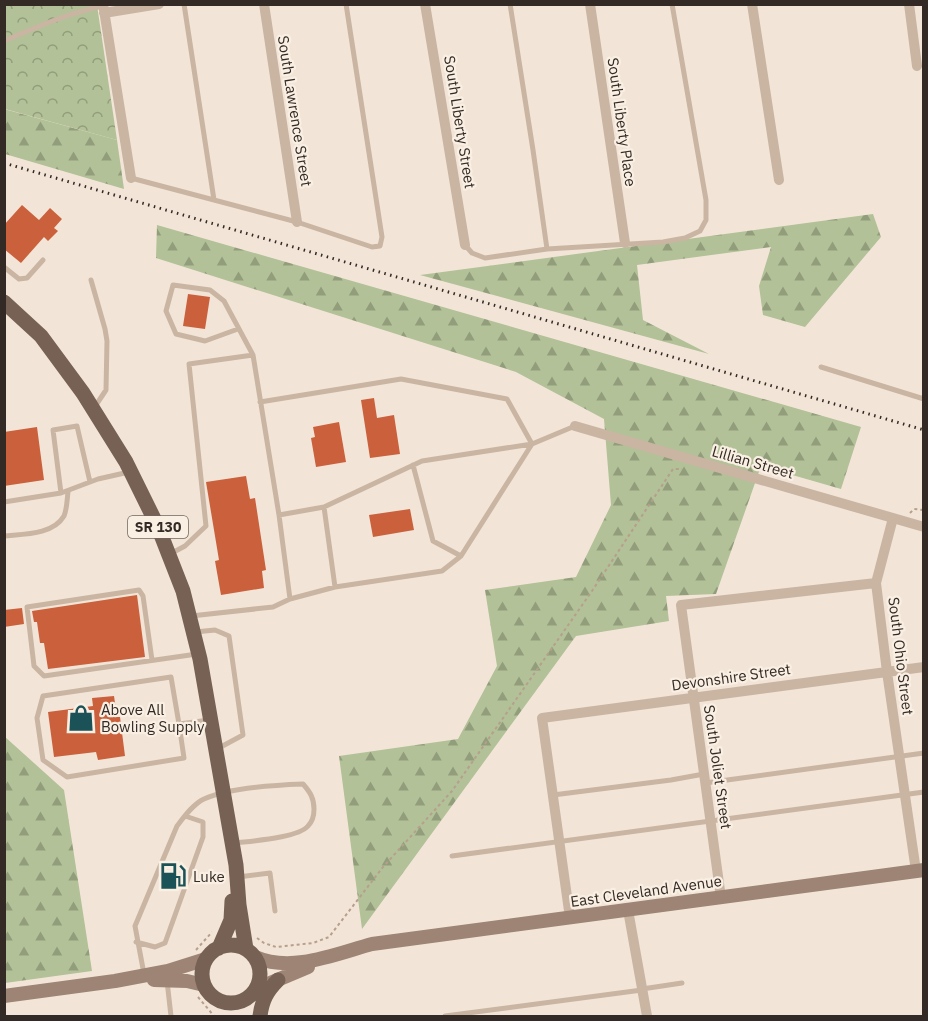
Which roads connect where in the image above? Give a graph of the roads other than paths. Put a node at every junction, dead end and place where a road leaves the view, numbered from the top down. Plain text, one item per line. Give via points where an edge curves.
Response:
1 (159, 4) edge
2 (184, 4) edge
3 (264, 4) edge
4 (346, 4) edge
5 (425, 4) edge
6 (510, 4) edge
7 (590, 4) edge
8 (672, 4) edge
9 (752, 4) edge
10 (909, 4) edge
11 (103, 8) edge
12 (4, 41) edge
13 (917, 66) dead end
14 (131, 178) joint
15 (779, 180) dead end
16 (214, 200) junction
17 (297, 222) junction
18 (625, 243) junction
19 (465, 245) joint
20 (547, 249) junction
21 (43, 260) dead end
22 (4, 267) edge
23 (91, 280) dead end
24 (7, 308) edge
25 (238, 329) junction
26 (253, 355) junction
27 (820, 366) dead end
28 (924, 399) edge
29 (261, 402) junction
30 (93, 410) junction
31 (575, 426) joint
32 (532, 444) junction
33 (413, 465) junction
34 (131, 472) junction
35 (90, 482) junction
36 (68, 492) junction
37 (61, 493) junction
38 (4, 502) edge
39 (324, 507) junction
40 (279, 515) junction
41 (893, 518) junction
42 (924, 526) edge
43 (4, 536) edge
44 (169, 555) junction
45 (460, 556) junction
46 (876, 583) junction
47 (335, 587) junction
48 (290, 599) junction
49 (189, 617) junction
50 (193, 632) junction
51 (199, 654) junction
52 (152, 660) junction
53 (924, 667) edge
54 (886, 672) junction
55 (693, 697) junction
56 (210, 720) junction
57 (179, 724) junction
58 (216, 750) junction
59 (924, 753) edge
60 (899, 756) junction
61 (704, 778) junction
62 (924, 792) edge
63 (223, 794) junction
64 (553, 795) junction
65 (905, 795) junction
66 (185, 816) junction
67 (710, 820) junction
68 (559, 841) junction
69 (231, 844) junction
70 (452, 856) dead end
71 (187, 860) dead end
72 (161, 863) junction
73 (194, 863) junction
74 (168, 866) dead end
75 (920, 870) edge
76 (182, 872) dead end
77 (190, 875) junction
78 (156, 876) junction
79 (237, 878) junction
80 (163, 879) dead end
81 (178, 885) dead end
82 (151, 888) junction
83 (185, 888) junction
84 (158, 891) dead end
85 (173, 897) dead end
86 (721, 898) junction
87 (180, 900) junction
88 (628, 910) junction
89 (275, 911) dead end
90 (570, 918) junction
91 (136, 942) junction
92 (372, 944) junction
93 (252, 947) junction
94 (219, 948) junction
95 (200, 955) junction
96 (144, 974) junction
97 (166, 980) junction
98 (278, 980) junction
99 (116, 981) junction
100 (682, 983) dead end
101 (642, 989) junction
102 (201, 991) junction
103 (253, 992) junction
104 (4, 996) edge
105 (217, 999) junction
106 (171, 1017) edge
107 (228, 1017) edge
108 (249, 1017) edge
109 (260, 1017) edge
110 (445, 1017) edge
111 (647, 1017) edge

1 - 11 street
2 - 16 lane
3 - 17 street, South Lawrence Street
4 - 17 lane via 382,237 380,246 372,247
5 - 19 street, South Liberty Street
6 - 20 lane
7 - 18 street, South Liberty Place
8 - 18 lane via 706,200 706,220 700,231 685,238
9 - 15 street
10 - 13 street
11 - 12 lane via 80,11
11 - 14 street
14 - 16 lane
16 - 17 lane
18 - 20 lane
19 - 20 lane via 485,258
21 - 22 lane via 27,278 20,279
23 - 30 lane via 107,341 106,390
24 - 30 main road, SR 130 via 41,336
25 - 25 lane via 224,302 210,290 172,285 166,311 176,334 205,341
25 - 26 lane
26 - 29 lane
26 - 44 lane via 189,364 206,526
27 - 28 lane
29 - 32 lane via 401,380 507,399
29 - 40 lane
30 - 34 main road, SR 130
31 - 32 lane
31 - 41 street, Lillian Street
32 - 33 lane
32 - 45 lane
33 - 39 lane
33 - 45 lane via 433,541
34 - 35 lane
34 - 44 main road, SR 130
35 - 36 lane
35 - 37 lane via 77,426 53,430
36 - 37 lane
36 - 43 lane via 66,512 52,528
37 - 38 lane
39 - 40 lane
39 - 47 lane
40 - 48 lane
41 - 42 street, Lillian Street
41 - 46 street, South Ohio Street
44 - 49 main road, SR 130
45 - 47 lane via 442,571
46 - 54 street, South Ohio Street
46 - 55 street, South Joliet Street via 681,605
47 - 48 lane
48 - 49 lane via 273,607
49 - 50 main road, SR 130
50 - 51 main road, SR 130
50 - 58 lane via 215,630 229,636 243,735
51 - 52 lane
51 - 56 main road, SR 130
52 - 52 lane via 44,676 34,666 27,607 139,590
53 - 54 street, Devonshire Street
54 - 55 street, Devonshire Street
54 - 60 street, South Ohio Street
55 - 61 street, South Joliet Street
55 - 64 street, Devonshire Street via 542,718
56 - 57 lane
56 - 58 main road, SR 130
57 - 57 lane via 184,758 67,777 43,760 37,718 43,696 171,677
58 - 63 main road, SR 130
59 - 60 lane
60 - 61 lane
60 - 65 street, South Ohio Street
61 - 64 lane
61 - 67 street, South Joliet Street
62 - 65 lane
63 - 66 lane via 202,800
63 - 69 main road, SR 130
63 - 69 lane via 303,784 314,801 314,817 307,828
64 - 68 street
65 - 67 lane
65 - 75 street, South Ohio Street
66 - 72 lane
66 - 73 lane via 203,822 203,837 196,847
67 - 68 lane
67 - 86 street, South Joliet Street
68 - 70 lane
68 - 90 street
69 - 79 main road
69 - 94 main road via 231,920
71 - 73 lane
72 - 74 lane
72 - 78 lane
73 - 77 lane
75 - 86 main road, East Cleveland Avenue
76 - 77 lane
77 - 83 lane
78 - 80 lane
78 - 82 lane
79 - 89 lane via 270,873
79 - 93 main road via 239,905
81 - 83 lane
82 - 84 lane
82 - 91 lane via 135,926
83 - 87 lane
85 - 87 lane
86 - 88 main road, East Cleveland Avenue
87 - 91 lane via 165,943 155,947
88 - 90 main road, East Cleveland Avenue
88 - 101 street
90 - 92 main road, East Cleveland Avenue
91 - 96 lane
92 - 93 main road, East Cleveland Avenue via 290,964 267,962
92 - 98 main road, East Cleveland Avenue
93 - 94 main road
93 - 103 main road via 261,972
94 - 95 main road
95 - 96 main road via 168,971
95 - 102 main road
96 - 99 main road
97 - 99 main road
97 - 102 main road
97 - 106 lane
98 - 103 main road, East Cleveland Avenue
98 - 109 main road via 267,991
99 - 104 main road
100 - 101 lane
101 - 110 lane
101 - 111 street
102 - 105 main road
103 - 105 main road via 234,1003
103 - 108 main road
105 - 107 main road

